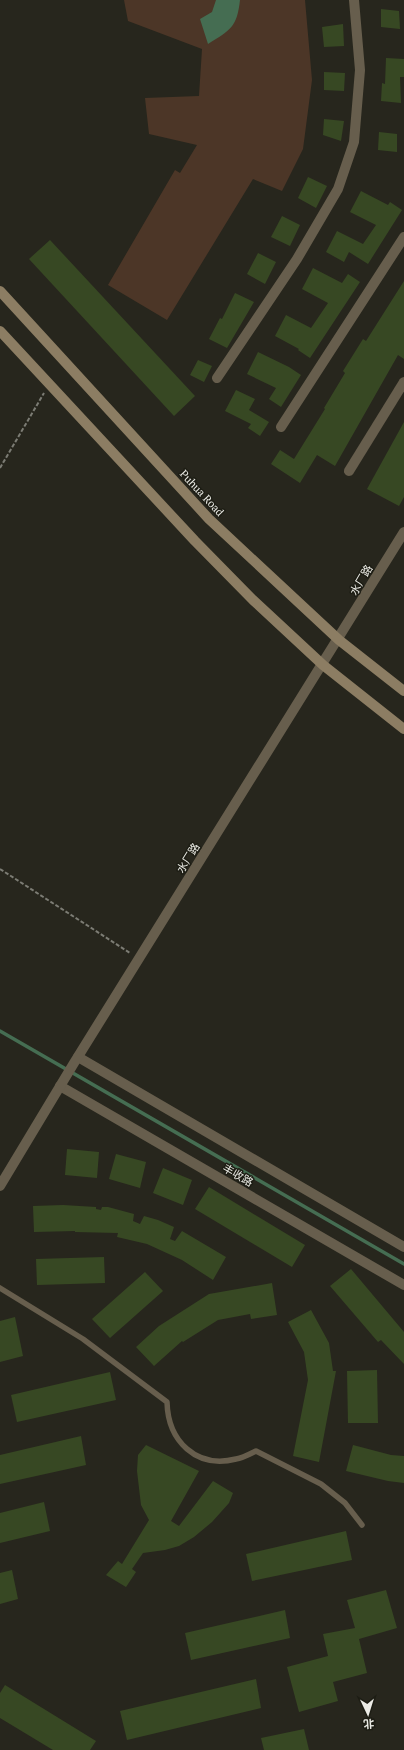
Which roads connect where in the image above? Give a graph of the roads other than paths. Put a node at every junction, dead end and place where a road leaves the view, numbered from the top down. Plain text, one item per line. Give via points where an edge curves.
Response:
1 (354, 0) edge
2 (404, 237) edge
3 (0, 291) edge
4 (0, 331) edge
5 (217, 378) dead end
6 (404, 382) edge
7 (281, 427) dead end
8 (349, 471) dead end
9 (404, 532) edge
10 (338, 640) junction
11 (323, 664) junction
12 (404, 691) edge
13 (404, 729) edge
14 (76, 1060) junction
15 (60, 1086) junction
16 (0, 1186) edge
17 (404, 1247) edge
18 (404, 1285) edge
19 (0, 1288) edge
20 (362, 1525) dead end

1 - 5 street via 360,70 354,142 338,189 297,259
2 - 7 street
3 - 10 main road, Puhua Road via 209,519
4 - 11 main road via 195,541 253,600
6 - 8 street
9 - 10 street, 水厂路
10 - 11 street, 水厂路
10 - 12 main road, Puhua Road
11 - 13 main road
11 - 14 street, 水厂路
14 - 15 street, 水厂路
14 - 17 street
15 - 16 street
15 - 18 street, 丰收路
19 - 20 lane via 83,1339 167,1402 167,1414 176,1439 198,1458 236,1459 256,1452 321,1484 345,1503

